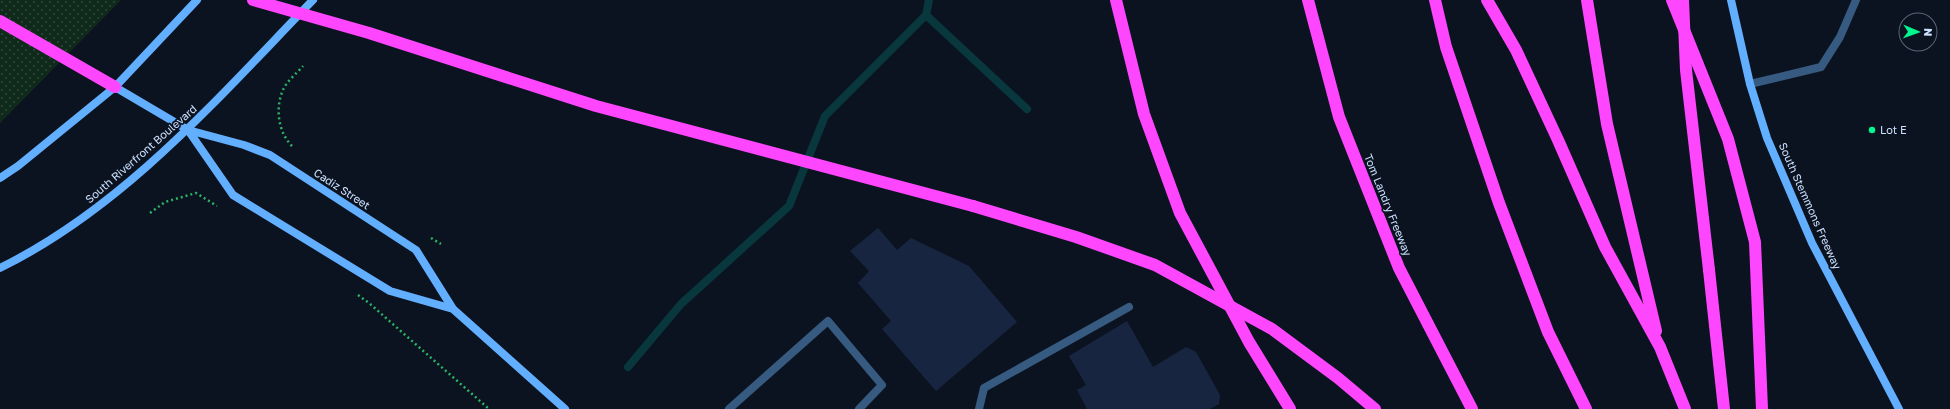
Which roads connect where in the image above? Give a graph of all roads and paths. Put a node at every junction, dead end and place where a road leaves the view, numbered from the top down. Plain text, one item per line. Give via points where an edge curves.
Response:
1 (197, 0) edge
2 (253, 0) edge
3 (313, 0) edge
4 (1116, 0) edge
5 (1308, 0) edge
6 (1435, 0) edge
7 (1487, 0) edge
8 (1587, 0) edge
9 (1672, 0) edge
10 (1683, 0) edge
11 (1731, 0) edge
12 (1856, 0) edge
13 (0, 21) edge
14 (303, 66) dead end
15 (1750, 84) junction
16 (115, 87) junction
17 (188, 130) junction
18 (297, 152) dead end
19 (0, 178) edge
20 (220, 208) dead end
21 (150, 213) dead end
22 (428, 236) dead end
23 (441, 244) dead end
24 (0, 268) edge
25 (357, 294) dead end
26 (1129, 307) dead end
27 (453, 309) junction
28 (1660, 347) junction
29 (489, 409) edge
30 (565, 409) edge
31 (729, 409) edge
32 (860, 409) edge
33 (979, 409) edge
34 (1290, 409) edge
35 (1375, 409) edge
36 (1472, 409) edge
37 (1586, 409) edge
38 (1685, 409) edge
39 (1724, 409) edge
40 (1762, 409) edge
41 (1898, 409) edge

1 - 16 main road
2 - 35 highway, bridge via 369,33 596,106 973,206 1076,237 1155,265 1272,329
3 - 17 main road, South Riverfront Boulevard
4 - 34 highway, bridge via 1144,114 1180,213 1249,342
5 - 36 highway, Tom Landry Freeway via 1339,117 1399,268
6 - 37 highway via 1446,47 1498,203 1548,332
7 - 28 highway via 1516,50 1605,247
8 - 28 highway via 1607,124
9 - 40 highway via 1728,139 1755,242
10 - 39 highway, bridge via 1686,70
11 - 15 main road, South Stemmons Freeway
12 - 15 lane via 1840,37 1821,67
13 - 16 highway
14 - 18 path via 283,90 277,116 288,142
15 - 41 main road, South Stemmons Freeway via 1768,138 1812,243
16 - 17 main road, Cadiz Street
16 - 19 main road
17 - 24 main road, South Riverfront Boulevard via 85,217 23,257
17 - 27 main road, Cadiz Street via 233,195 390,291
17 - 27 main road, Cadiz Street via 270,155 416,250
20 - 21 path via 196,193 165,202
22 - 23 path
25 - 29 path
26 - 33 lane via 984,388
27 - 30 main road, Cadiz Street
28 - 38 highway
31 - 32 lane via 828,321 882,385

